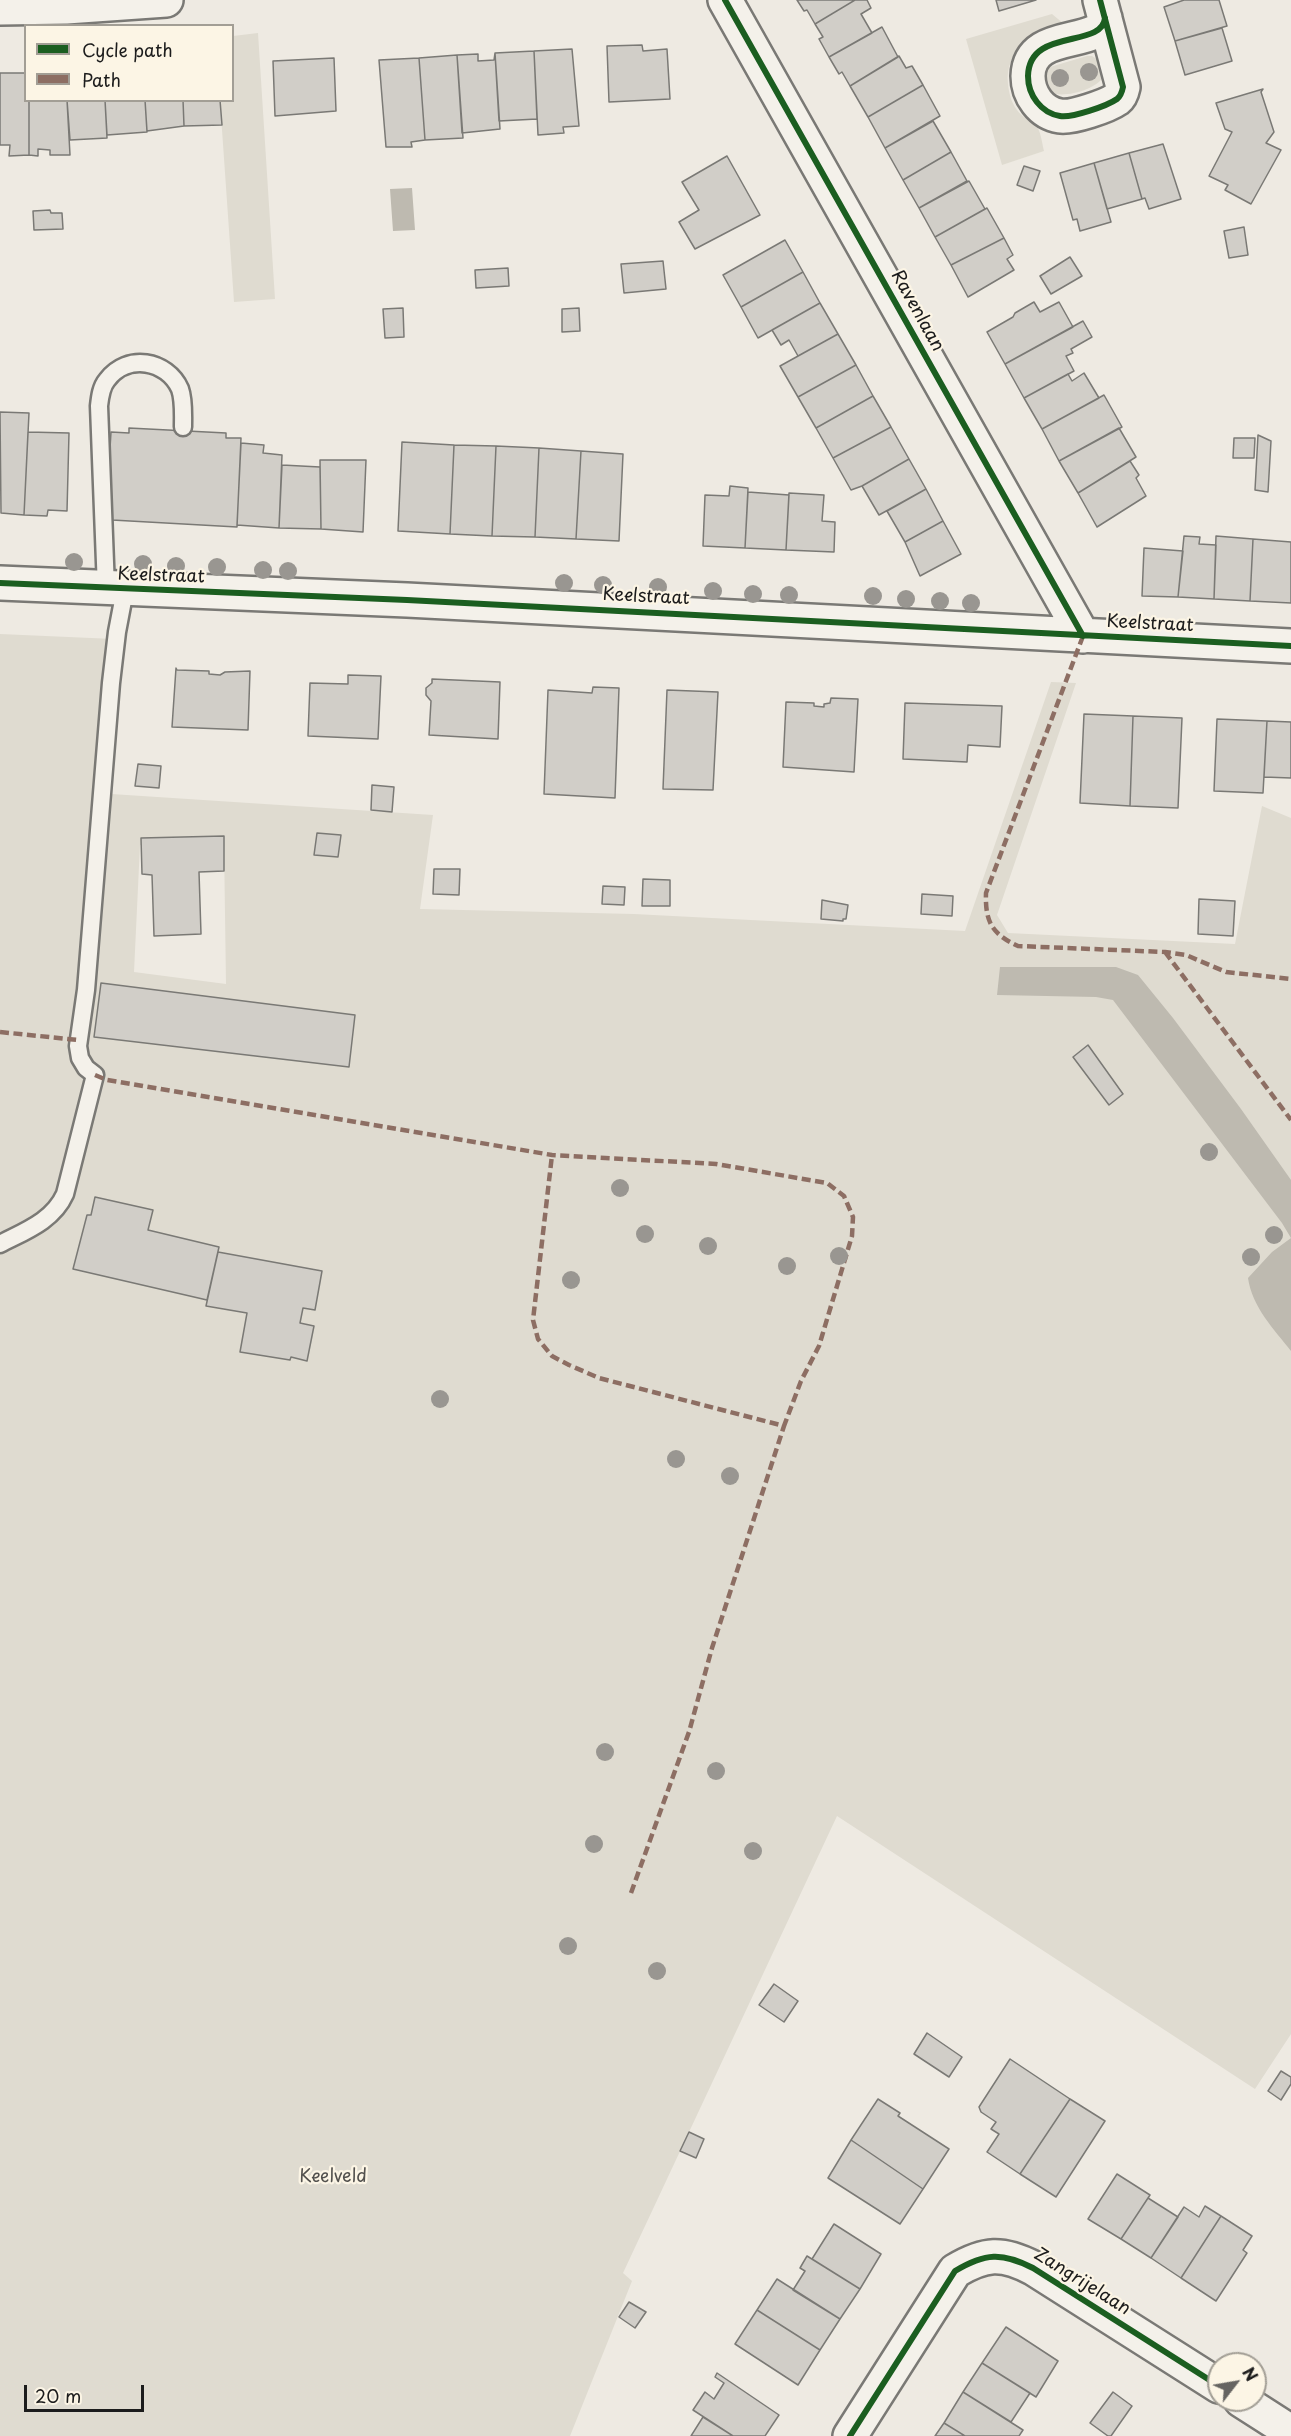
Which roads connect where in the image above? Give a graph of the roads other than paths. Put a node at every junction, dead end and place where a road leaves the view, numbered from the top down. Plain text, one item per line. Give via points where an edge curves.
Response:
1 (166, 0) edge
2 (726, 0) edge
3 (0, 8) edge
4 (183, 427) dead end
5 (0, 584) edge
6 (115, 589) junction
7 (1083, 636) junction
8 (1291, 646) edge
9 (0, 1244) edge
10 (1207, 2378) edge
11 (1260, 2412) edge
12 (854, 2432) edge
13 (1291, 2432) edge

1 - 3 street
2 - 7 street, Ravenlaan
4 - 6 lane via 181,391 164,369 139,362 114,371 106,381 99,406
5 - 6 street, Keelstraat
6 - 7 street, Keelstraat via 407,600
6 - 9 lane via 117,632 78,1046 80,1058 95,1076 60,1205 42,1222
7 - 8 street, Keelstraat
10 - 12 street, Zangrijelaan via 1033,2268 1014,2258 993,2256 974,2260 955,2271
11 - 13 street

